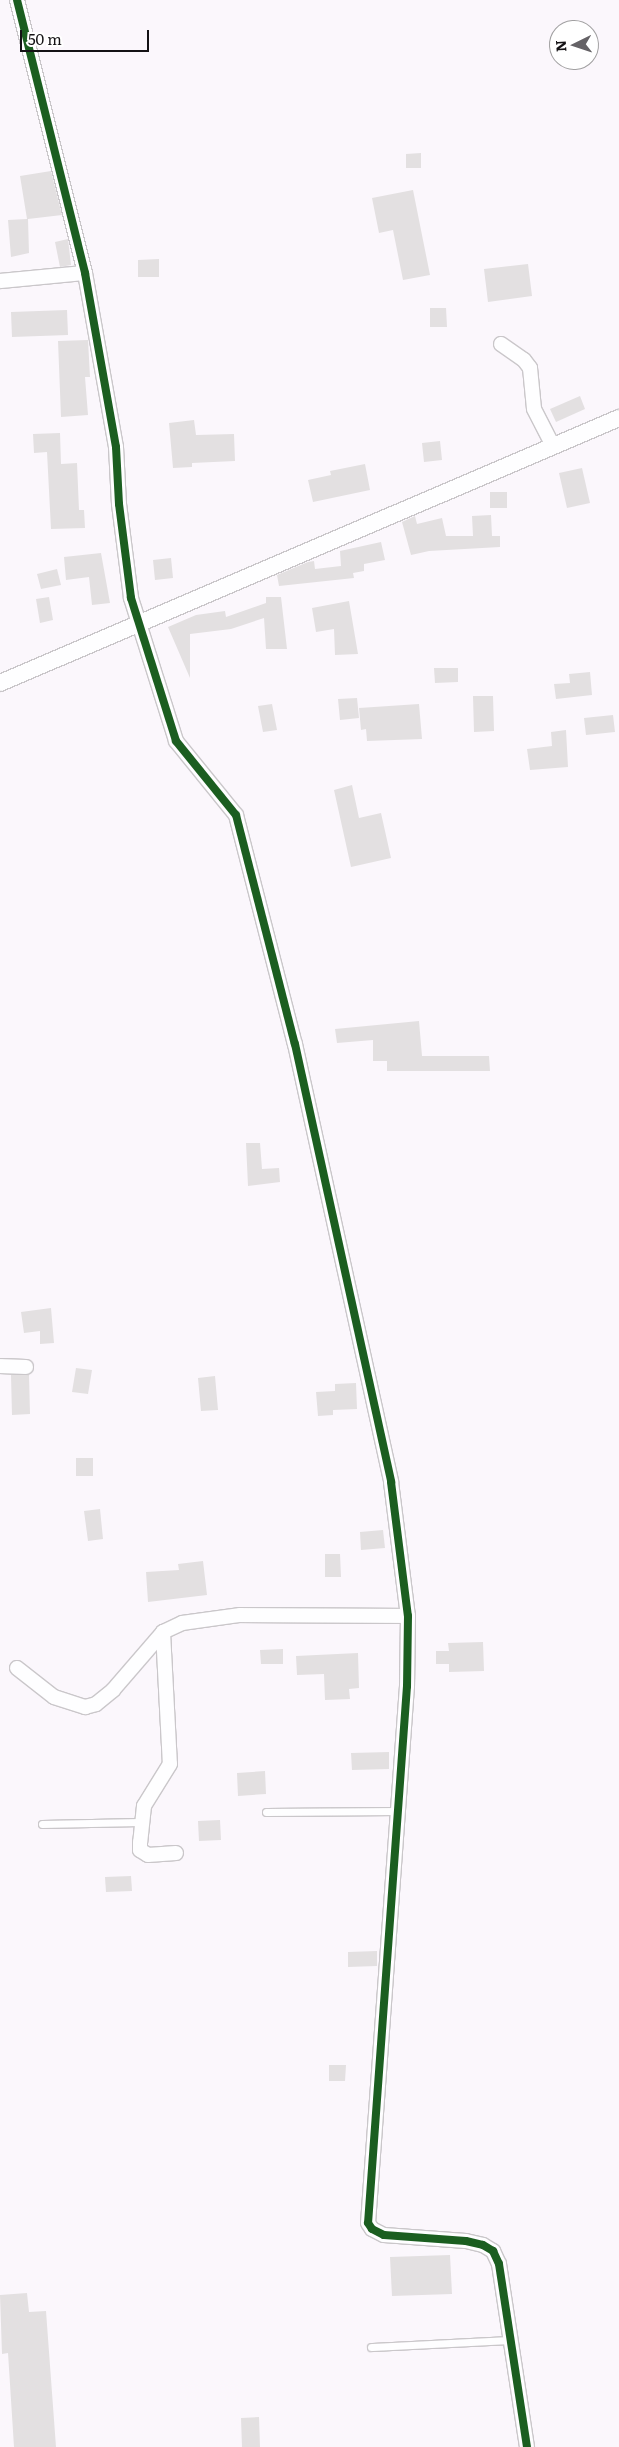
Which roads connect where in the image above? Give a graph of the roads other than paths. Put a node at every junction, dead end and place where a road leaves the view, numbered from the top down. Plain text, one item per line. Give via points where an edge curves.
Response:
1 (17, 0) edge
2 (85, 274) junction
3 (0, 281) edge
4 (501, 344) dead end
5 (619, 418) edge
6 (550, 442) junction
7 (139, 624) junction
8 (0, 684) edge
9 (0, 1366) edge
10 (26, 1366) dead end
11 (408, 1616) junction
12 (163, 1632) junction
13 (17, 1668) dead end
14 (397, 1811) junction
15 (266, 1812) dead end
16 (140, 1822) junction
17 (42, 1824) dead end
18 (176, 1853) dead end
19 (510, 2340) junction
20 (371, 2347) dead end
21 (527, 2447) edge

1 - 2 street
2 - 3 street
2 - 7 street via 116,447 125,565
4 - 6 street via 530,368 534,409
5 - 6 street
6 - 7 street
7 - 8 street
7 - 11 street via 176,741 236,815 295,1044 391,1482
9 - 10 street
11 - 12 street via 240,1615 182,1623
11 - 14 street via 407,1686
12 - 13 street via 113,1690 96,1704 84,1707 54,1698
12 - 16 street via 170,1764 144,1806
14 - 15 lane
14 - 19 street via 368,2223 384,2236 466,2241 483,2244 493,2251 499,2264
16 - 17 lane
16 - 18 street via 143,1853
19 - 20 lane
19 - 21 street

